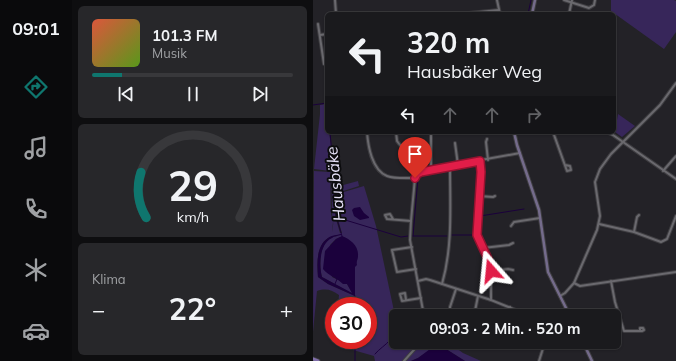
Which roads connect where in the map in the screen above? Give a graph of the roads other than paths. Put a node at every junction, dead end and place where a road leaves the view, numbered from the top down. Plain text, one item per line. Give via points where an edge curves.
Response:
1 (335, 0) edge
2 (497, 0) edge
3 (535, 0) edge
4 (564, 0) edge
5 (595, 0) edge
6 (572, 1) edge
7 (499, 10) joint
8 (336, 12) edge
9 (479, 12) edge
10 (532, 12) edge
11 (569, 12) edge
12 (318, 24) dead end
13 (325, 34) edge
14 (320, 35) junction
15 (325, 64) edge
16 (676, 83) edge
17 (367, 134) edge
18 (396, 134) edge
19 (431, 134) edge
20 (515, 134) edge
21 (554, 134) edge
22 (611, 134) edge
23 (487, 139) dead end
24 (623, 142) junction
25 (455, 143) dead end
26 (431, 150) junction
27 (520, 153) junction
28 (676, 156) edge
29 (488, 160) junction
30 (480, 161) junction
31 (459, 165) junction
32 (565, 165) dead end
33 (450, 166) junction
34 (431, 170) junction
35 (663, 171) junction
36 (415, 178) junction
37 (676, 179) edge
38 (479, 196) junction
39 (495, 196) dead end
40 (639, 215) dead end
41 (676, 216) edge
42 (540, 218) junction
43 (393, 220) dead end
44 (411, 221) junction
45 (599, 224) junction
46 (511, 226) dead end
47 (634, 232) junction
48 (513, 243) dead end
49 (412, 247) junction
50 (483, 248) junction
51 (416, 269) junction
52 (513, 270) dead end
53 (491, 271) junction
54 (676, 272) edge
55 (418, 281) junction
56 (611, 281) junction
57 (574, 283) junction
58 (442, 284) junction
59 (456, 289) junction
60 (478, 296) junction
61 (560, 296) junction
62 (421, 298) junction
63 (406, 300) junction
64 (491, 300) junction
65 (510, 307) joint
66 (423, 309) edge
67 (450, 309) edge
68 (475, 309) edge
69 (515, 309) edge
70 (566, 309) edge
71 (640, 330) dead end
72 (415, 349) edge
73 (543, 349) edge
74 (586, 349) edge
75 (313, 359) edge
76 (318, 361) edge
77 (404, 361) edge
78 (539, 361) edge
79 (592, 361) edge

1 - 8 street
2 - 7 street
3 - 10 main road
4 - 6 street
5 - 6 street via 594,5 589,8
6 - 11 street
7 - 9 street
12 - 14 street
13 - 14 street
14 - 15 street
16 - 24 street via 653,113
17 - 36 street via 370,153 382,173 390,177
18 - 26 street via 400,145
19 - 26 street
20 - 27 main road
21 - 32 street
22 - 24 street
23 - 29 street
24 - 35 street
24 - 45 street via 595,179
25 - 31 street
26 - 34 street
27 - 29 street
27 - 42 main road
28 - 35 street
29 - 30 street
30 - 31 street
30 - 38 street
31 - 33 street
33 - 34 street
33 - 58 street via 449,248
34 - 36 street via 419,172
35 - 37 street
36 - 44 street
38 - 39 street
38 - 50 street via 477,235
40 - 47 street
41 - 47 street via 666,240 659,241
42 - 46 street via 514,222
42 - 61 main road via 547,268
43 - 44 street
44 - 49 street
45 - 47 street
45 - 57 street
48 - 50 street
49 - 51 street
49 - 51 street via 393,250 397,272
50 - 53 street
51 - 55 street
52 - 53 street
53 - 64 street
54 - 56 street
55 - 58 street via 426,279
55 - 62 street
56 - 57 street via 579,286
56 - 71 street via 624,331
57 - 61 street
58 - 59 street
59 - 60 street
59 - 67 street
60 - 64 street
60 - 68 street
61 - 70 main road
62 - 63 street
62 - 66 street
63 - 63 street via 402,302 400,294 405,293
64 - 65 street
65 - 69 street
72 - 77 street
73 - 78 street
74 - 79 main road
75 - 76 main road

